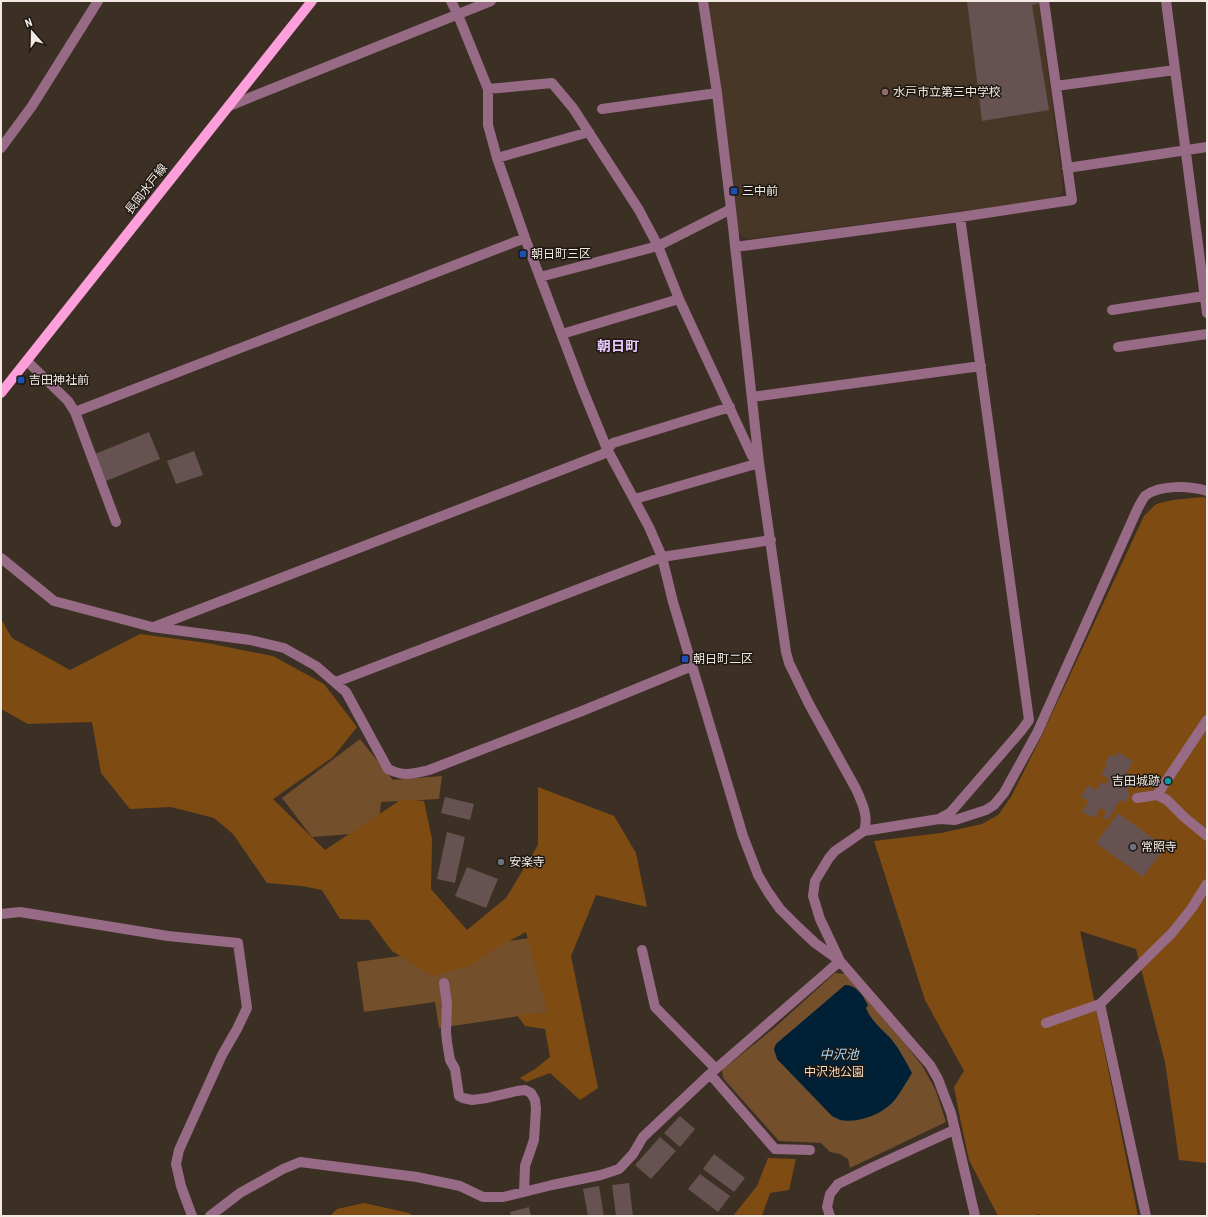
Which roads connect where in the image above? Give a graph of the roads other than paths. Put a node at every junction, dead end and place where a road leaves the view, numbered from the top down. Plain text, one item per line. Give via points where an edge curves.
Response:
1 (98, 1) edge
2 (312, 1) edge
3 (451, 1) edge
4 (491, 1) edge
5 (703, 1) edge
6 (1044, 1) edge
7 (1166, 1) edge
8 (458, 15) junction
9 (1175, 70) junction
10 (1056, 86) junction
11 (488, 89) junction
12 (717, 93) junction
13 (229, 106) junction
14 (602, 109) dead end
15 (589, 132) junction
16 (1207, 147) edge
17 (1, 148) edge
18 (1186, 150) junction
19 (497, 158) junction
20 (1067, 168) junction
21 (731, 209) junction
22 (960, 217) junction
23 (525, 238) junction
24 (658, 246) junction
25 (735, 247) junction
26 (1204, 274) edge
27 (540, 277) junction
28 (1204, 296) junction
29 (680, 299) junction
30 (1112, 310) dead end
31 (1207, 313) edge
32 (562, 334) junction
33 (1207, 334) edge
34 (1118, 347) dead end
35 (27, 361) junction
36 (981, 366) junction
37 (1, 393) edge
38 (752, 397) junction
39 (730, 407) junction
40 (75, 412) junction
41 (607, 449) junction
42 (759, 463) junction
43 (1207, 491) edge
44 (635, 499) junction
45 (116, 522) dead end
46 (771, 540) junction
47 (662, 557) junction
48 (1, 558) edge
49 (152, 627) junction
50 (692, 666) junction
51 (336, 682) junction
52 (1207, 720) edge
53 (1156, 795) junction
54 (1137, 798) dead end
55 (940, 818) junction
56 (864, 831) junction
57 (1207, 836) edge
58 (1207, 884) edge
59 (1, 914) edge
60 (642, 950) dead end
61 (840, 961) junction
62 (444, 983) dead end
63 (1100, 1004) junction
64 (1046, 1023) dead end
65 (713, 1072) junction
66 (954, 1130) junction
67 (810, 1150) dead end
68 (524, 1192) junction
69 (192, 1216) edge
70 (210, 1216) edge
71 (830, 1216) edge
72 (975, 1216) edge
73 (1146, 1216) edge

1 - 17 street via 32,106
2 - 13 main road, 長岡水戸線
3 - 8 street
4 - 8 street
5 - 12 street
6 - 10 street
7 - 9 street
8 - 11 street
8 - 13 street
9 - 10 street
9 - 18 street
10 - 20 street
11 - 15 street via 552,83
11 - 19 street via 488,125
12 - 14 street
12 - 21 street
13 - 35 main road, 長岡水戸線
15 - 19 street
15 - 24 street via 639,210
16 - 18 street
18 - 20 street
18 - 26 street
19 - 23 street
20 - 22 street via 1072,200
21 - 24 street
21 - 25 street
22 - 25 street
22 - 36 street
23 - 27 street
23 - 40 street
24 - 27 street
24 - 29 street
25 - 38 street
26 - 28 street
27 - 32 street
28 - 30 street
28 - 31 street
29 - 32 street
29 - 39 street
32 - 41 street
33 - 34 street
35 - 37 main road, 長岡水戸線
35 - 40 street via 68,401
36 - 38 street
36 - 55 street via 1029,720 950,813
38 - 42 street
39 - 41 street via 613,443
39 - 42 street via 752,456
40 - 45 street
41 - 44 street
41 - 49 street via 603,454
42 - 44 street
42 - 46 street
43 - 55 street via 1172,487 1145,497 1036,733 1004,793 986,810 955,820
44 - 47 street
46 - 47 street
46 - 56 street via 789,663 862,802 866,816
47 - 50 street
47 - 51 street
48 - 49 street via 54,601
49 - 51 street via 250,640 284,648 316,666
50 - 51 street via 429,770 410,774 398,774 388,769 346,692
50 - 61 street via 758,875 780,909 815,943
52 - 53 street
53 - 54 street
53 - 57 street via 1167,800 1184,818
55 - 56 street
56 - 61 street via 835,851 815,881 813,889 820,919
58 - 63 street via 1172,933
59 - 69 street via 20,912 168,936 238,943 247,1008 222,1055 179,1150 176,1164
60 - 65 street via 655,1007
61 - 65 street
61 - 66 street via 930,1065 938,1079
62 - 68 street via 447,1042 459,1096 472,1100 525,1090 531,1093 535,1100 534,1140 526,1166
63 - 64 street
63 - 73 street
65 - 67 street via 776,1148
65 - 68 street via 644,1137 619,1169
66 - 71 street via 838,1184 830,1194 827,1207
66 - 72 street
68 - 70 street via 503,1197 484,1197 460,1186 417,1177 300,1162 240,1193

